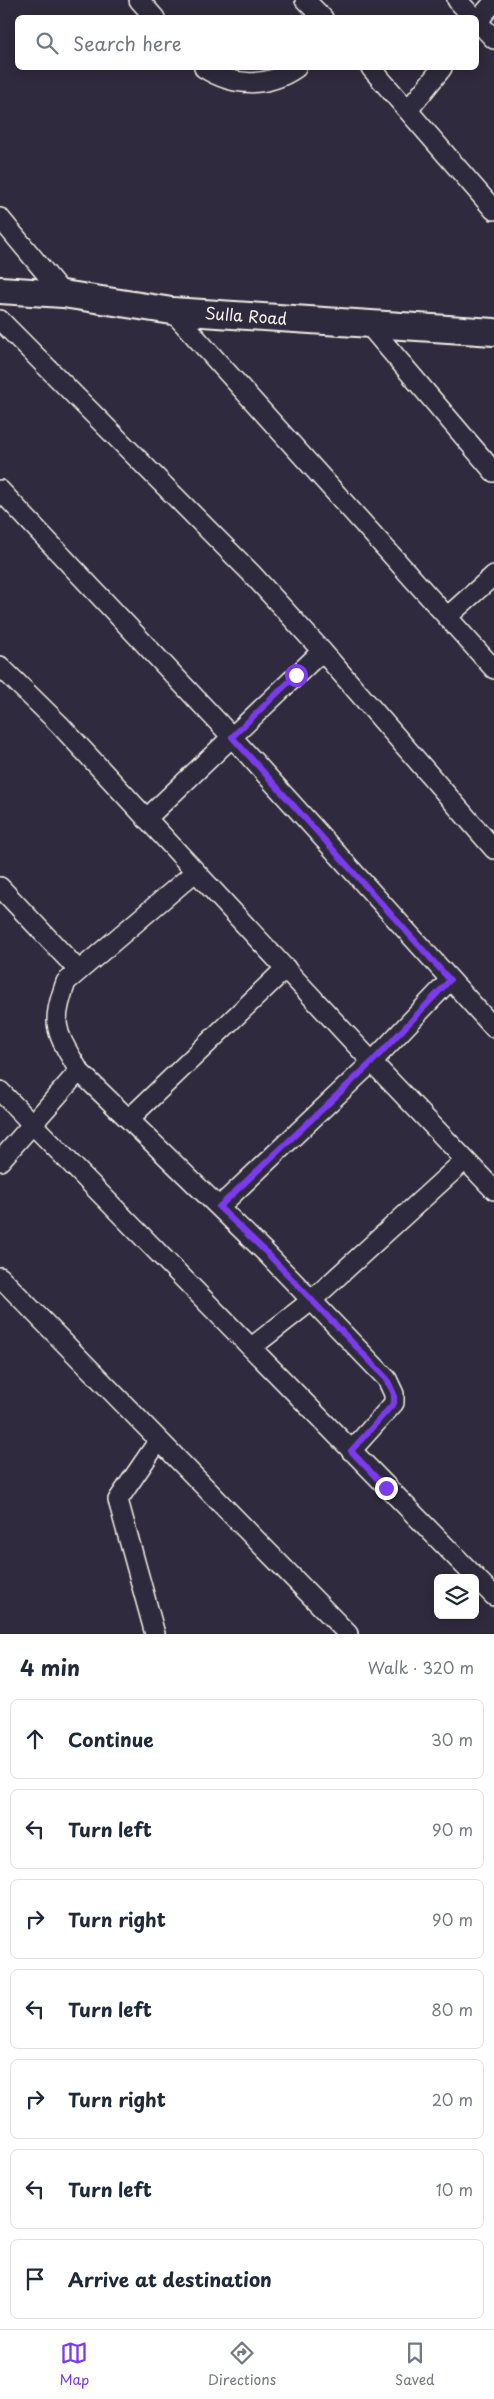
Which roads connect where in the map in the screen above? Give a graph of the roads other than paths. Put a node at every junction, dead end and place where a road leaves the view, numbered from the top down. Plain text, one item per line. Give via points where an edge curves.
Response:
1 (139, 0) edge
2 (304, 0) edge
3 (457, 0) edge
4 (494, 2) edge
5 (152, 15) edge
6 (320, 15) edge
7 (471, 15) edge
8 (479, 17) edge
9 (479, 23) edge
10 (494, 39) edge
11 (208, 70) edge
12 (293, 70) edge
13 (373, 70) edge
14 (440, 70) edge
15 (410, 110) junction
16 (494, 210) edge
17 (0, 218) edge
18 (0, 290) edge
19 (63, 294) junction
20 (172, 311) junction
21 (0, 320) edge
22 (367, 323) junction
23 (491, 336) edge
24 (494, 472) edge
25 (0, 490) edge
26 (494, 575) edge
27 (447, 617) junction
28 (322, 651) junction
29 (0, 666) edge
30 (494, 669) edge
31 (232, 737) junction
32 (146, 819) junction
33 (494, 849) edge
34 (195, 872) junction
35 (0, 887) edge
36 (286, 968) junction
37 (78, 970) junction
38 (450, 980) junction
39 (494, 1028) edge
40 (372, 1062) junction
41 (79, 1071) junction
42 (0, 1091) edge
43 (129, 1119) junction
44 (31, 1124) junction
45 (465, 1160) junction
46 (0, 1161) edge
47 (494, 1190) edge
48 (219, 1207) junction
49 (0, 1277) edge
50 (312, 1300) junction
51 (252, 1347) junction
52 (159, 1440) junction
53 (351, 1451) junction
54 (494, 1596) edge
55 (156, 1634) edge
56 (348, 1634) edge

1 - 5 street
2 - 6 street
3 - 7 street
4 - 8 street
9 - 10 street
11 - 12 street via 218,76 262,84
13 - 15 street
14 - 15 street
15 - 16 street
17 - 19 street
18 - 19 main road, Sulla Road
19 - 20 main road, Sulla Road
20 - 22 main road, Sulla Road
20 - 27 street
21 - 28 street via 251,573
22 - 23 main road, Sulla Road
22 - 24 street
25 - 31 street
26 - 27 street
27 - 30 street
28 - 31 street
28 - 33 street
29 - 32 street via 60,724
31 - 32 street
31 - 38 street
32 - 34 street
34 - 36 street
34 - 37 street
35 - 37 street
36 - 40 street
36 - 43 street
37 - 41 street via 66,982 55,1022 62,1042
38 - 39 street
38 - 40 street
40 - 45 street
40 - 48 street
41 - 43 street
41 - 44 street
42 - 44 street
43 - 48 street
44 - 46 street
44 - 51 street
45 - 47 street
45 - 50 street
48 - 50 street
49 - 52 street
50 - 51 street
50 - 53 street via 387,1379 394,1394 389,1412
51 - 53 street
52 - 55 street via 118,1500
52 - 56 street
53 - 54 street

